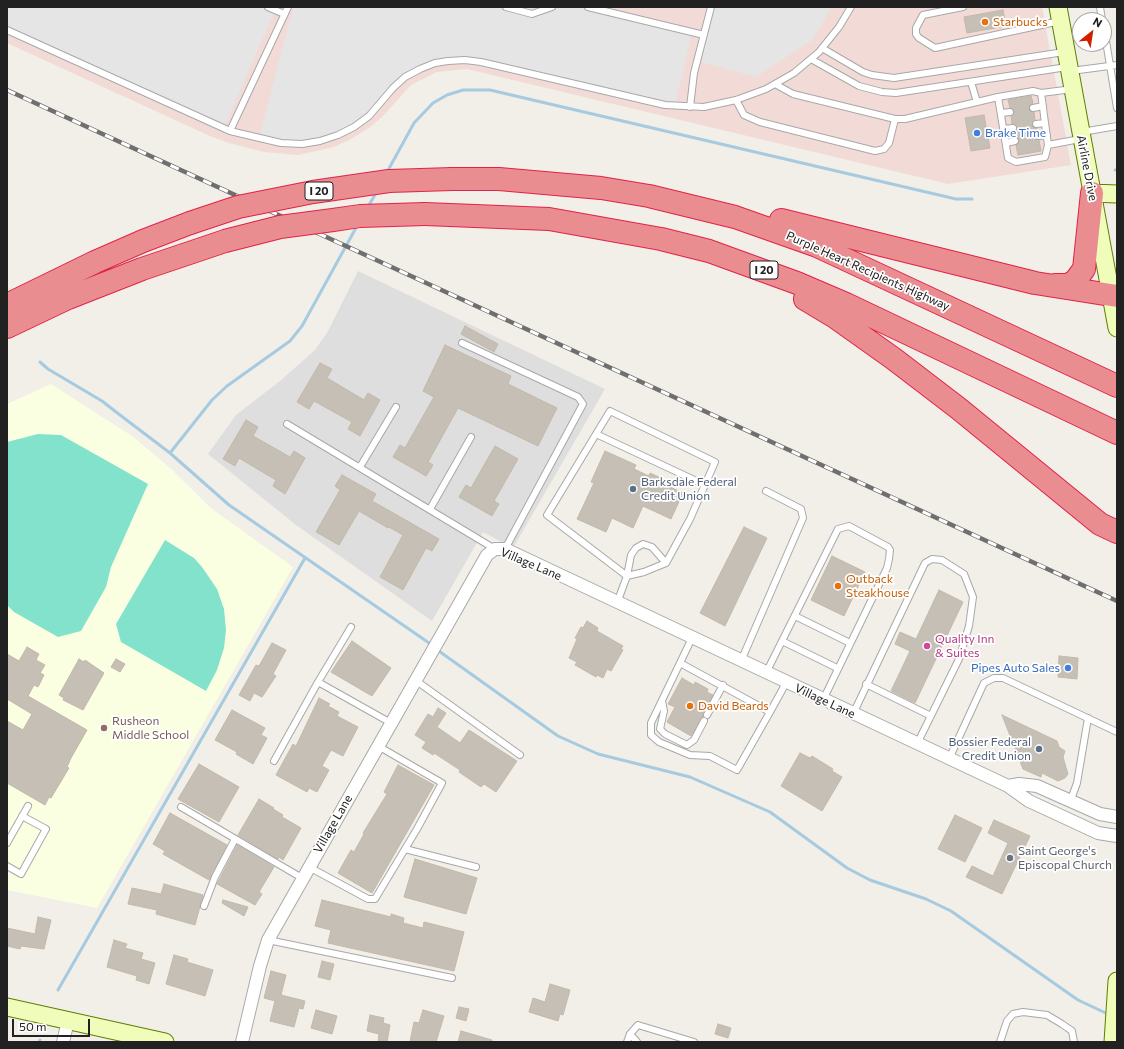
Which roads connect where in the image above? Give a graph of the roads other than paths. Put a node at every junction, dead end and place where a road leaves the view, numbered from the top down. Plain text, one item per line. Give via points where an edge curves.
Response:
1 (268, 7) edge
2 (288, 7) edge
3 (506, 7) edge
4 (552, 7) edge
5 (588, 7) edge
6 (711, 7) edge
7 (851, 7) edge
8 (962, 7) edge
9 (284, 14) junction
10 (1059, 14) edge
11 (7, 30) edge
12 (704, 35) junction
13 (822, 48) junction
14 (1110, 52) edge
15 (810, 59) junction
16 (1068, 63) junction
17 (1114, 65) edge
18 (971, 82) junction
19 (776, 84) junction
20 (1073, 89) junction
21 (1040, 93) junction
22 (998, 97) junction
23 (736, 100) junction
24 (977, 102) junction
25 (1043, 106) junction
26 (690, 107) junction
27 (1033, 108) dead end
28 (1117, 108) edge
29 (1010, 112) dead end
30 (1001, 113) junction
31 (895, 118) junction
32 (1045, 123) junction
33 (1036, 124) dead end
34 (1117, 126) edge
35 (1013, 128) dead end
36 (1003, 130) junction
37 (230, 131) junction
38 (1046, 135) junction
39 (1038, 136) dead end
40 (1081, 136) junction
41 (1015, 141) dead end
42 (1006, 143) junction
43 (1048, 146) junction
44 (1092, 193) junction
45 (1117, 194) edge
46 (649, 196) junction
47 (746, 264) junction
48 (1034, 283) junction
49 (1115, 296) edge
50 (7, 305) edge
51 (7, 328) edge
52 (1117, 328) edge
53 (462, 343) dead end
54 (1117, 386) edge
55 (396, 407) dead end
56 (287, 424) dead end
57 (1117, 433) edge
58 (596, 434) junction
59 (471, 437) dead end
60 (360, 467) junction
61 (705, 485) junction
62 (766, 491) dead end
63 (430, 509) junction
64 (1117, 532) edge
65 (500, 549) junction
66 (666, 564) junction
67 (626, 576) junction
68 (617, 603) junction
69 (795, 616) junction
70 (351, 627) dead end
71 (692, 638) junction
72 (782, 641) junction
73 (850, 643) junction
74 (741, 661) junction
75 (680, 663) junction
76 (837, 668) junction
77 (766, 673) junction
78 (415, 680) junction
79 (318, 682) junction
80 (786, 683) junction
81 (866, 684) junction
82 (723, 685) junction
83 (823, 700) junction
84 (662, 701) junction
85 (770, 712) junction
86 (853, 714) junction
87 (931, 716) junction
88 (1088, 718) junction
89 (391, 723) junction
90 (1117, 732) edge
91 (917, 744) junction
92 (378, 746) junction
93 (520, 755) dead end
94 (949, 759) junction
95 (274, 761) dead end
96 (1008, 786) junction
97 (1070, 802) junction
98 (28, 806) dead end
99 (181, 806) dead end
100 (22, 816) junction
101 (1117, 817) edge
102 (1117, 836) edge
103 (235, 839) junction
104 (7, 843) edge
105 (405, 850) junction
106 (7, 866) edge
107 (309, 866) junction
108 (476, 867) dead end
109 (302, 878) junction
110 (204, 906) dead end
111 (268, 940) junction
112 (452, 978) dead end
113 (1117, 981) edge
114 (7, 1007) edge
115 (68, 1020) junction
116 (630, 1034) junction
117 (1114, 1037) edge
118 (63, 1042) edge
119 (165, 1042) edge
120 (242, 1042) edge
121 (627, 1042) edge
122 (637, 1042) edge
123 (694, 1042) edge
124 (1000, 1042) edge
125 (1074, 1042) edge

1 - 9 lane
2 - 9 lane
3 - 4 lane via 532,14
5 - 12 lane
6 - 12 lane
7 - 13 lane
8 - 10 lane via 923,15 916,28 916,34 935,48
9 - 37 lane
10 - 16 main road, Airline Drive
11 - 37 lane
12 - 26 lane via 694,73
13 - 15 lane
13 - 16 lane via 863,72 894,78
14 - 17 lane
15 - 18 lane via 859,86 882,92 896,93
15 - 19 lane
16 - 17 lane
16 - 18 lane
16 - 20 main road, Airline Drive
17 - 28 lane
18 - 24 lane
19 - 23 lane
19 - 31 lane via 794,94
20 - 21 lane
20 - 40 main road, Airline Drive
21 - 22 lane via 1033,91
21 - 25 lane
22 - 24 lane
22 - 30 lane
23 - 26 lane
23 - 31 lane via 744,115 760,122 875,151 884,149 889,143
24 - 31 lane via 905,119
25 - 27 lane
25 - 32 lane
26 - 37 lane via 665,105 481,62 455,61 435,63 405,77 369,116 349,130 324,140 302,144 281,143
29 - 30 lane
30 - 36 lane
32 - 33 lane
32 - 38 lane
34 - 40 lane
35 - 36 lane
36 - 42 lane
38 - 39 lane
38 - 43 lane
40 - 43 lane
40 - 44 main road, Airline Drive
41 - 42 lane
42 - 43 lane via 1008,158 1016,162 1045,157
44 - 45 main road
44 - 48 highway via 1084,270 1068,285
44 - 49 main road, Airline Drive
46 - 48 highway via 703,201
46 - 50 highway, Purple Heart Recipients Highway / I 20, bridge via 549,182 499,179 389,181 313,192 238,207 190,223 95,262
46 - 54 highway, Purple Heart Recipients Highway / I 20 via 735,217 817,246
47 - 51 highway, I 20, bridge via 710,251 661,239 549,219 425,214 360,216 280,227 225,241 142,269 68,298
47 - 57 highway, I 20 via 846,304
47 - 64 highway via 772,282 829,313 868,340 958,408 1100,524
48 - 49 highway
49 - 52 main road, Airline Drive
53 - 65 lane via 578,397 583,404
55 - 60 lane
56 - 60 lane
58 - 61 lane
58 - 61 lane via 610,411 715,462
58 - 67 lane via 547,516
59 - 63 lane
60 - 63 lane
61 - 66 lane
62 - 74 lane via 801,509 802,518
63 - 65 lane
65 - 68 street, Village Lane
65 - 78 street, Village Lane via 486,555
66 - 67 lane
66 - 67 lane via 652,547 643,544 631,555
67 - 68 lane
68 - 71 street, Village Lane
69 - 72 lane
69 - 73 lane
69 - 73 lane via 838,529 849,526 890,550 886,568
70 - 79 lane
71 - 74 street, Village Lane
71 - 75 lane
72 - 76 lane
72 - 77 lane
73 - 76 lane
74 - 77 street, Village Lane
75 - 82 lane
75 - 84 lane
76 - 83 lane
77 - 80 street, Village Lane
78 - 89 street, Village Lane
78 - 93 lane
79 - 89 lane
79 - 95 lane
80 - 83 street, Village Lane
80 - 85 lane
81 - 86 lane
81 - 87 lane
81 - 87 lane via 925,563 932,559 942,560 964,574 973,597 969,626 959,659
82 - 84 lane via 694,740 686,745 660,729 664,711
82 - 85 lane
83 - 86 street, Village Lane
84 - 85 lane via 651,723 651,735 659,742 690,755 710,756 737,770
86 - 91 street, Village Lane
87 - 91 lane
88 - 90 lane
88 - 94 lane via 1003,678 994,678 984,682
88 - 97 lane via 1077,783
89 - 92 street, Village Lane
91 - 94 street, Village Lane
92 - 105 lane via 442,783
92 - 107 street, Village Lane
94 - 96 street, Village Lane
96 - 97 street, Village Lane via 1036,786
96 - 102 street, Village Lane via 1029,801 1098,833
97 - 101 street, Village Lane via 1100,814
98 - 100 lane
99 - 103 lane
100 - 104 lane
100 - 106 lane via 46,830 21,874
103 - 109 lane
103 - 110 lane
105 - 107 lane via 375,899 368,899
105 - 108 lane
107 - 109 street, Village Lane
109 - 111 street, Village Lane
111 - 112 lane
111 - 120 street, Village Lane
113 - 117 main road
114 - 115 main road
115 - 118 street
115 - 119 main road
116 - 121 lane
116 - 122 lane
116 - 123 lane via 638,1025
124 - 125 lane via 1007,1021 1013,1014 1023,1012 1047,1015 1072,1031

